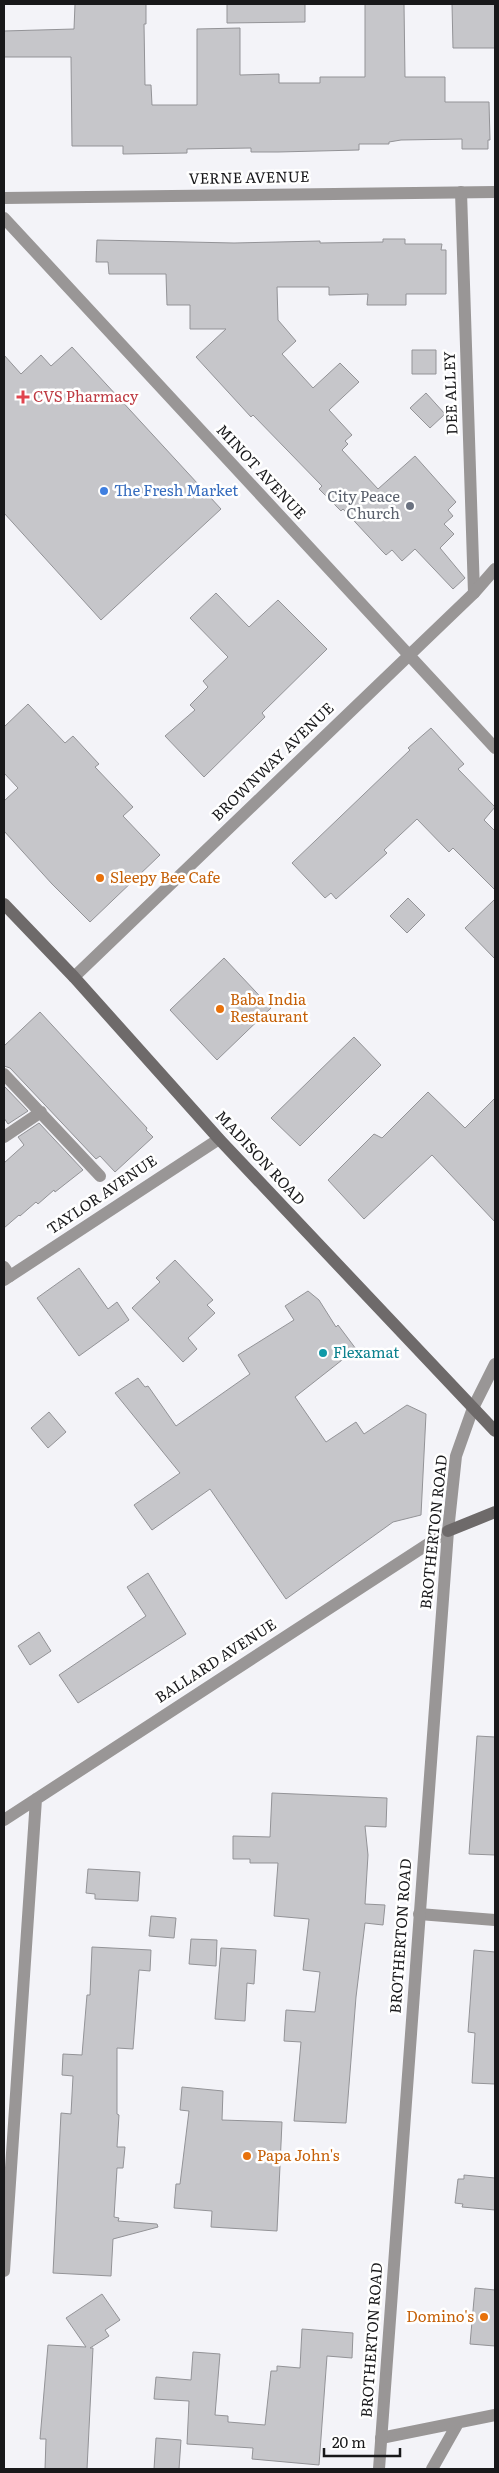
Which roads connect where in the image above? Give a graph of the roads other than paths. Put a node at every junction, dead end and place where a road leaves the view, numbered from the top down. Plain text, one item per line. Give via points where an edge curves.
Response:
1 (461, 192) junction
2 (495, 192) edge
3 (4, 198) edge
4 (4, 218) edge
5 (495, 569) edge
6 (474, 593) junction
7 (408, 654) junction
8 (495, 748) edge
9 (4, 904) edge
10 (74, 977) junction
11 (4, 1074) edge
12 (41, 1112) junction
13 (4, 1137) edge
14 (219, 1139) junction
15 (100, 1176) dead end
16 (6, 1274) edge
17 (495, 1364) edge
18 (473, 1408) junction
19 (495, 1431) edge
20 (495, 1512) edge
21 (448, 1531) junction
22 (36, 1799) junction
23 (4, 1820) edge
24 (419, 1914) junction
25 (495, 1920) edge
26 (4, 2271) edge
27 (495, 2415) edge
28 (458, 2423) junction
29 (381, 2438) junction
30 (379, 2469) edge
31 (432, 2469) edge

1 - 2 street, VERNE AVENUE
1 - 3 street, VERNE AVENUE
1 - 6 street, DEE ALLEY
4 - 7 street, MINOT AVENUE
5 - 6 street, BROWNWAY AVENUE
6 - 7 street, BROWNWAY AVENUE
7 - 8 street, MINOT AVENUE
7 - 10 street, BROWNWAY AVENUE
9 - 10 main road, MADISON ROAD
10 - 14 main road, MADISON ROAD
11 - 12 street
12 - 13 street
12 - 15 street
14 - 16 street, TAYLOR AVENUE
14 - 18 main road, MADISON ROAD
17 - 18 street, BROTHERTON ROAD
18 - 19 main road, MADISON ROAD
18 - 21 street, BROTHERTON ROAD via 456,1456
20 - 21 main road
21 - 22 street, BALLARD AVENUE
21 - 24 street, BROTHERTON ROAD
22 - 23 street, BALLARD AVENUE
22 - 26 street
24 - 25 street
24 - 29 street, BROTHERTON ROAD
27 - 28 street
28 - 29 street
28 - 31 street
29 - 30 street, BROTHERTON ROAD

